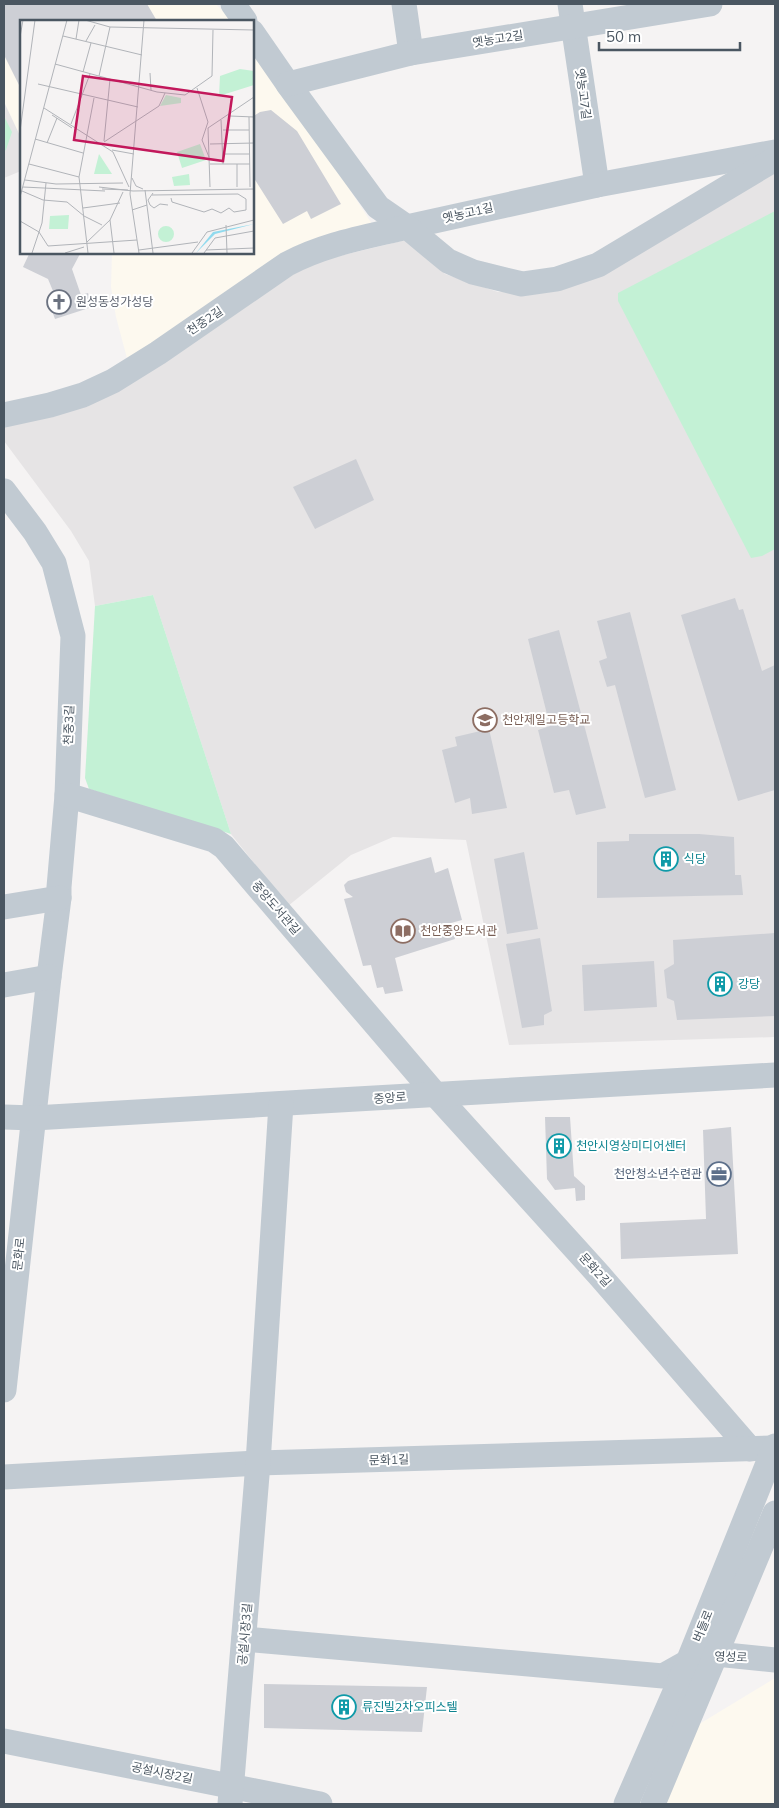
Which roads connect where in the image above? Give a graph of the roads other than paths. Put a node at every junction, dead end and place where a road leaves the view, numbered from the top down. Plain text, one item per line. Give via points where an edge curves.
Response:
1 (233, 4) edge
2 (404, 4) edge
3 (701, 4) edge
4 (572, 15) edge
5 (244, 20) edge
6 (254, 35) edge
7 (411, 53) junction
8 (288, 84) junction
9 (775, 152) edge
10 (775, 158) edge
11 (597, 185) junction
12 (407, 227) junction
13 (4, 414) edge
14 (4, 491) edge
15 (67, 795) junction
16 (60, 898) junction
17 (4, 907) edge
18 (49, 977) junction
19 (4, 985) edge
20 (775, 1075) edge
21 (436, 1095) junction
22 (281, 1104) junction
23 (4, 1117) edge
24 (34, 1118) junction
25 (4, 1390) edge
26 (766, 1448) edge
27 (258, 1463) junction
28 (4, 1477) edge
29 (775, 1513) edge
30 (244, 1639) junction
31 (716, 1654) junction
32 (775, 1660) edge
33 (688, 1662) junction
34 (4, 1741) edge
35 (231, 1796) edge
36 (320, 1804) edge
37 (626, 1804) edge
38 (654, 1804) edge

1 - 5 street
2 - 7 street
3 - 4 street, 옛농고2길
4 - 7 street, 옛농고2길
4 - 11 street, 옛농고7길
6 - 8 street
7 - 8 street, 옛농고2길
8 - 12 street via 378,207
9 - 11 street, 옛농고1길
10 - 12 street via 598,264 557,279 522,284 473,272 448,261
11 - 12 street, 옛농고1길
12 - 13 street, 천중2길 via 336,244 302,256 113,381 50,405
14 - 15 street, 천중3길 via 36,532 54,563 73,636
15 - 16 street, 천중3길
15 - 21 street, 중앙도서관길 via 214,840 224,847
16 - 17 street
16 - 18 street, 천중3길
18 - 19 street
18 - 24 street, 천중3길
20 - 21 street, 중앙로
21 - 22 street, 중앙로
21 - 26 street, 문화2길 via 600,1276
22 - 24 street, 중앙로
22 - 27 street, 공설시장3길
23 - 24 street, 중앙로
24 - 25 street, 문화로
26 - 27 street, 문화1길
26 - 33 street, 버들로
27 - 28 street, 문화1길
27 - 30 street, 공설시장3길
29 - 31 street, 버들로
30 - 33 street, 영성로 via 663,1676
30 - 35 street, 공설시장3길
31 - 32 street, 영성로
31 - 33 street, 영성로
31 - 38 street, 버들로
33 - 37 street, 버들로
34 - 35 street, 공설시장2길
35 - 36 street, 공설시장2길

